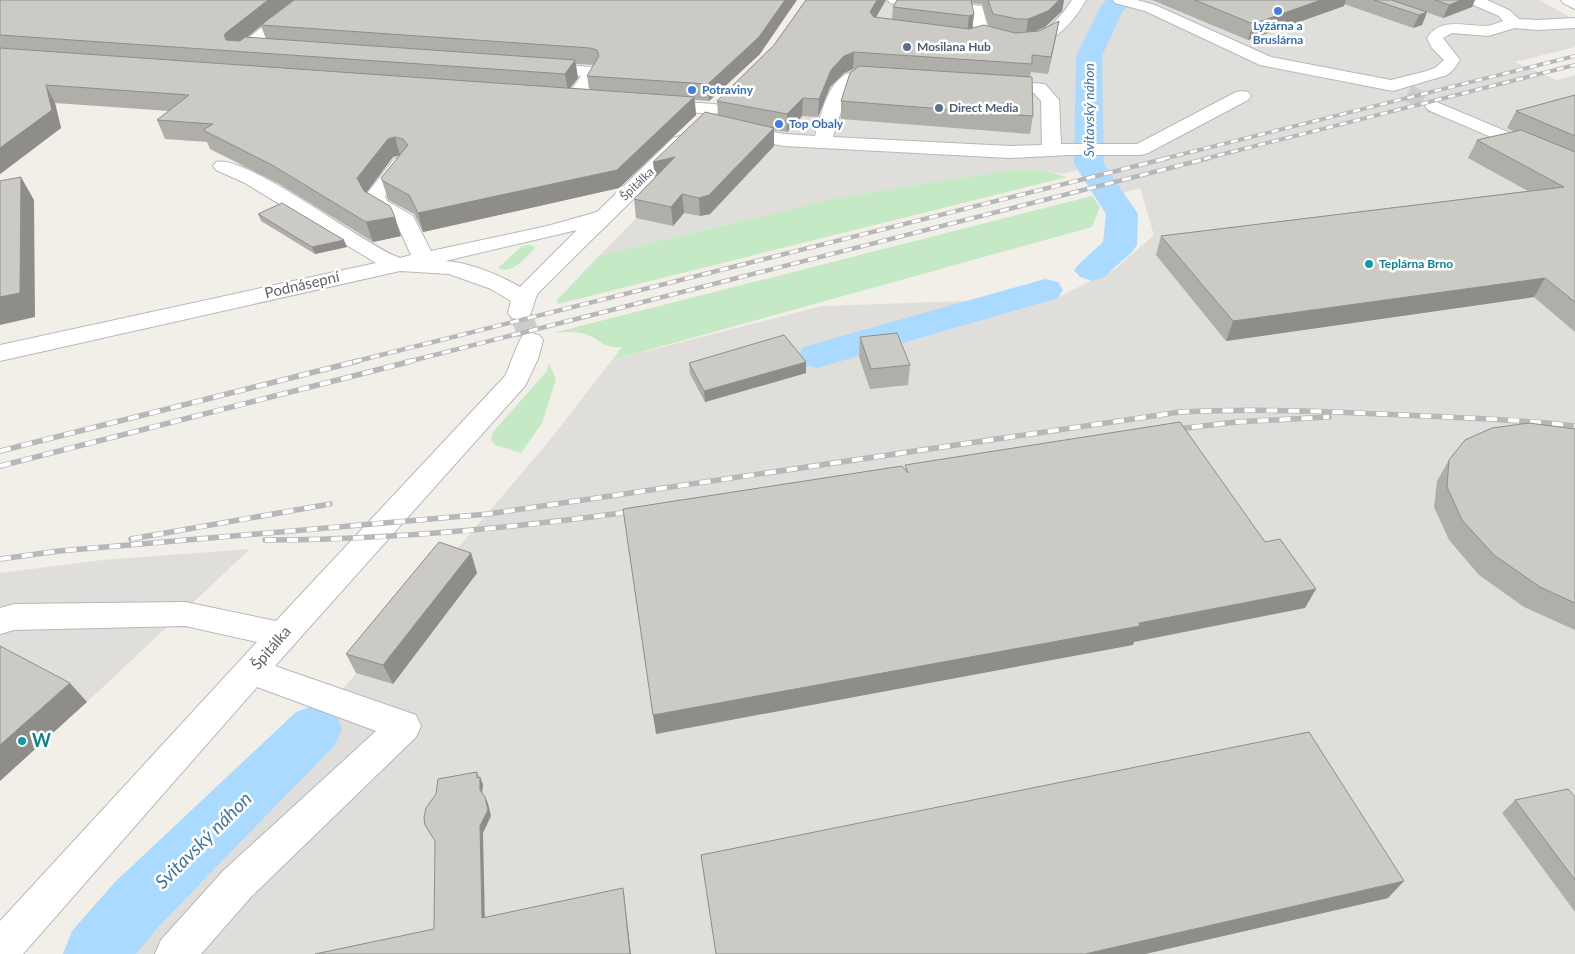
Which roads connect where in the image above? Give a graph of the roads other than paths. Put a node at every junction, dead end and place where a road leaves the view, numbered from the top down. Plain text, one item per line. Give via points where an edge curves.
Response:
1 (310, 0) edge
2 (894, 0) edge
3 (1080, 0) edge
4 (1474, 0) edge
5 (1568, 0) edge
6 (1125, 1) edge
7 (1575, 4) edge
8 (887, 15) dead end
9 (1433, 22) edge
10 (1514, 22) junction
11 (1575, 23) edge
12 (1450, 28) junction
13 (247, 47) junction
14 (267, 48) edge
15 (523, 67) edge
16 (226, 73) edge
17 (903, 79) edge
18 (981, 84) edge
19 (728, 96) edge
20 (1242, 96) dead end
21 (554, 97) edge
22 (574, 99) junction
23 (593, 100) edge
24 (640, 103) edge
25 (1434, 106) tunnel mouth
26 (713, 121) junction
27 (822, 142) junction
28 (1061, 150) junction
29 (401, 163) edge
30 (223, 166) edge
31 (1575, 167) edge
32 (604, 216) junction
33 (423, 258) junction
34 (393, 264) junction
35 (524, 317) junction
36 (0, 353) edge
37 (0, 621) edge
38 (283, 634) junction
39 (251, 671) junction
40 (0, 950) edge
41 (175, 954) edge

1 - 13 street
2 - 3 street via 977,9 974,37 1022,44 1041,41 1071,14
2 - 8 street
4 - 10 street via 1504,13
5 - 7 street
6 - 12 street via 1150,8 1266,60 1400,89 1401,81 1448,68 1452,60 1435,38
9 - 12 street
10 - 11 street
10 - 12 street via 1488,31
13 - 14 street
13 - 16 street
15 - 22 street via 592,72
17 - 27 street via 854,76 840,87
18 - 28 street via 1039,88 1050,100
19 - 26 street, Špitálka
20 - 28 street via 1141,148
21 - 22 street
22 - 23 street
24 - 26 street
25 - 31 street
26 - 27 street via 784,140
26 - 32 street, Špitálka
27 - 28 street via 1010,152
29 - 33 street via 375,196 378,204 406,220
30 - 34 street via 252,179
32 - 33 street, Podnásepní
32 - 35 street, Špitálka via 532,287
33 - 34 street, Podnásepní
34 - 35 street via 452,268 499,284
34 - 36 street, Podnásepní
35 - 38 street, Špitálka via 526,359 516,380
37 - 38 street via 14,617 185,614
38 - 39 street, Špitálka
39 - 40 street, Špitálka
39 - 41 street via 404,726 237,884

